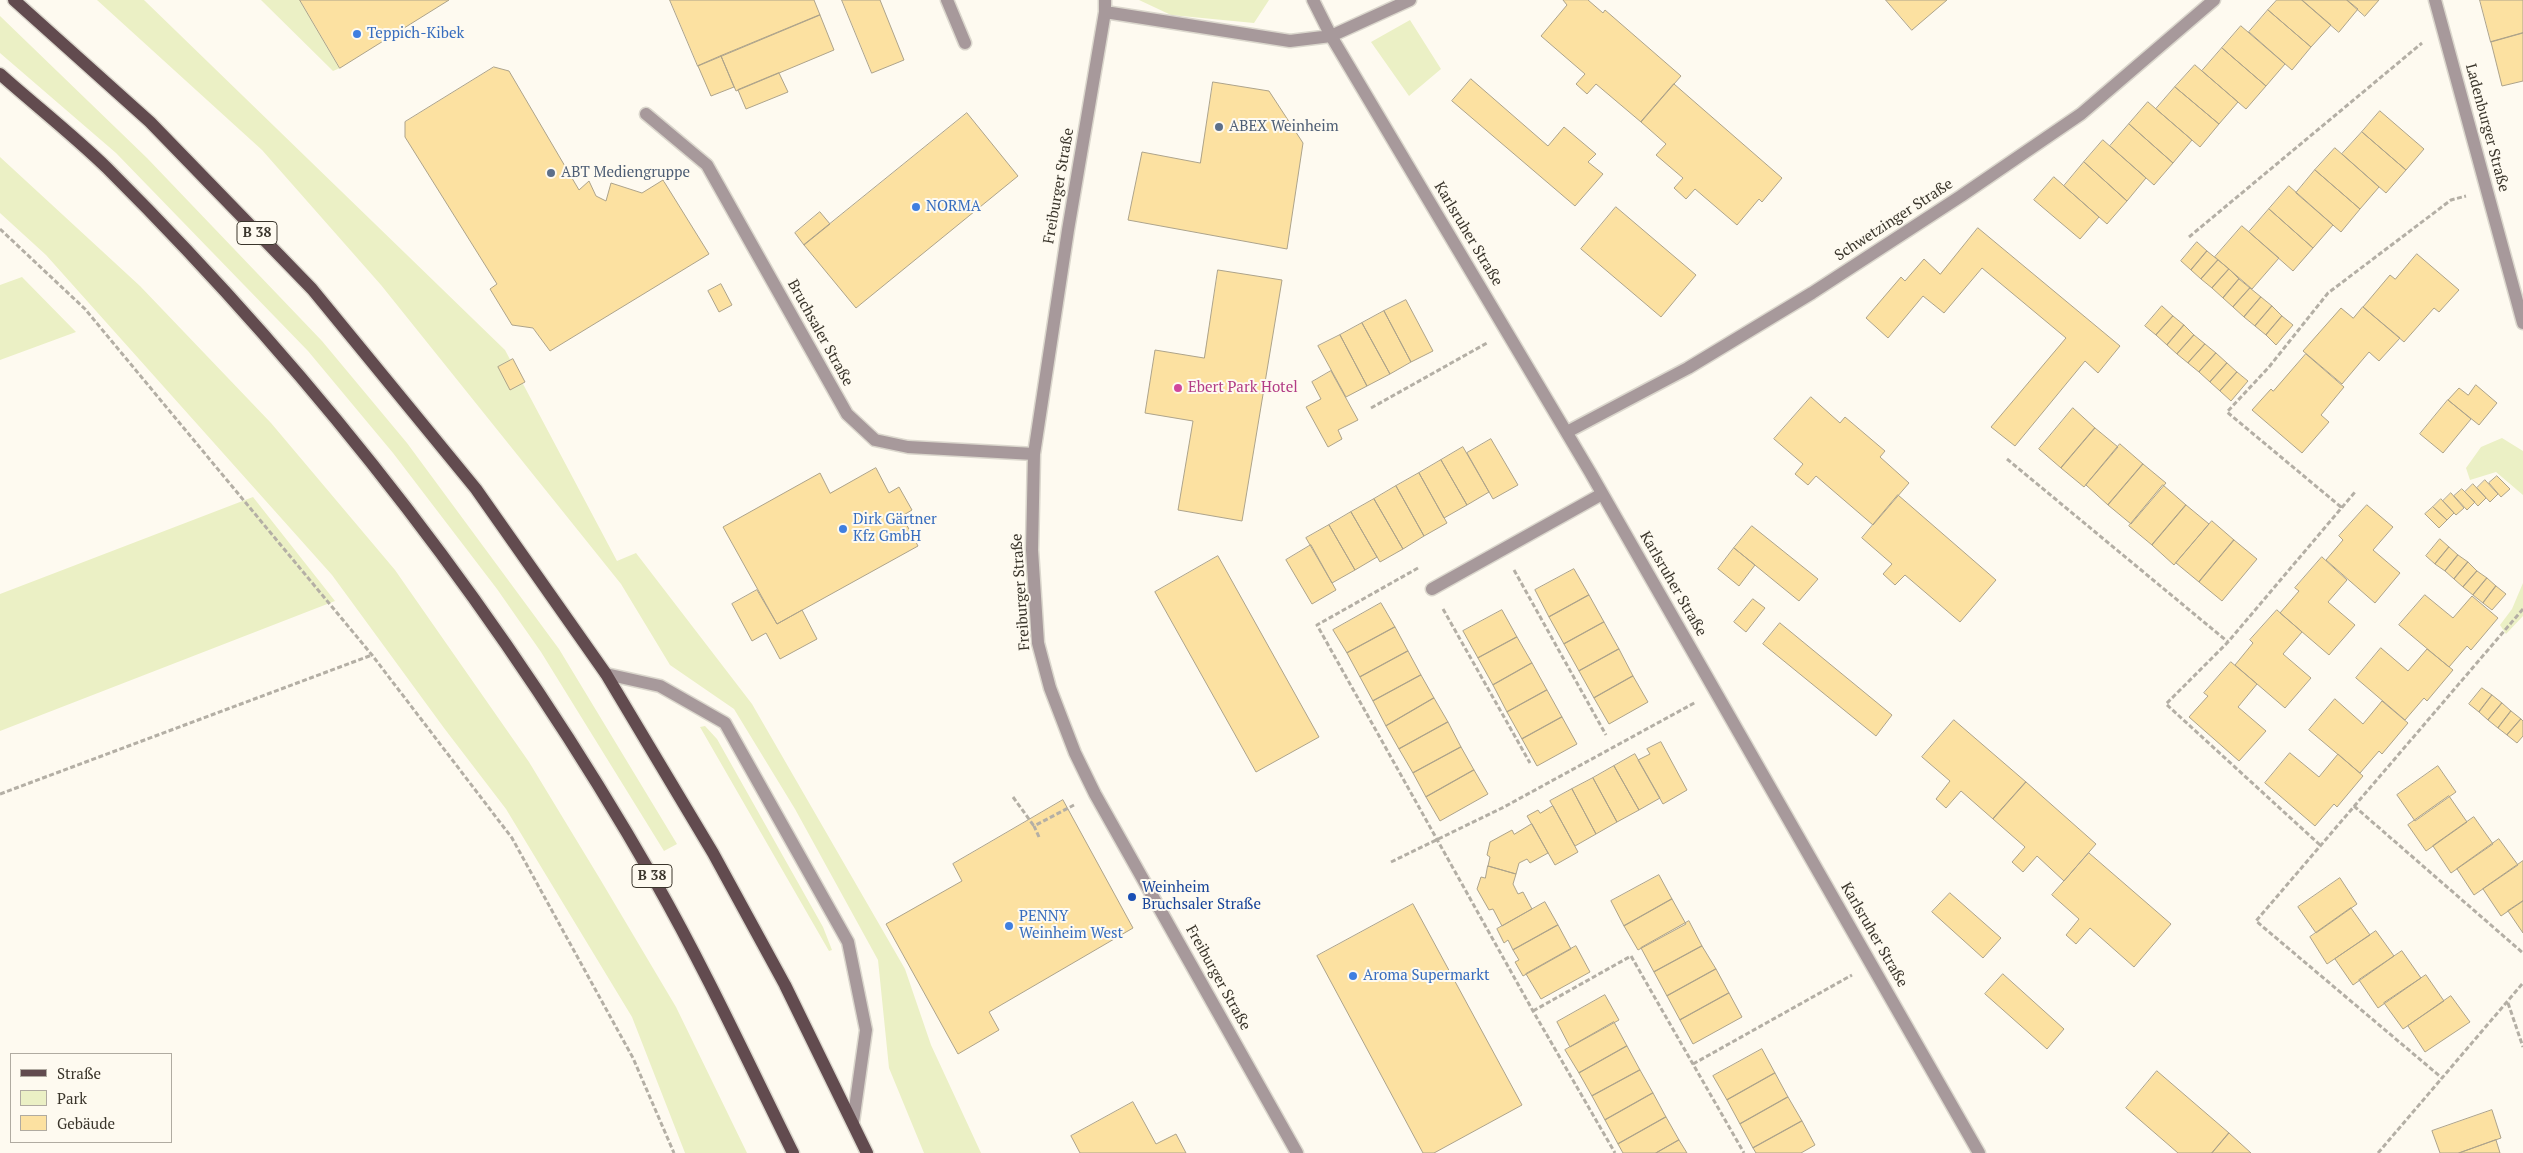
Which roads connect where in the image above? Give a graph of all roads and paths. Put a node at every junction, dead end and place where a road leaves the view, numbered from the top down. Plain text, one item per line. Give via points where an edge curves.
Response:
1 (14, 0) edge
2 (947, 0) edge
3 (1313, 0) edge
4 (1410, 0) edge
5 (2214, 0) edge
6 (2435, 0) edge
7 (1105, 6) edge
8 (2442, 27) junction
9 (1331, 36) junction
10 (965, 43) dead end
11 (0, 74) edge
12 (646, 114) dead end
13 (2487, 190) junction
14 (0, 229) edge
15 (2189, 237) dead end
16 (2523, 323) edge
17 (1507, 331) junction
18 (1370, 408) dead end
19 (1567, 432) junction
20 (1034, 454) junction
21 (2007, 459) dead end
22 (2355, 492) dead end
23 (1602, 494) junction
24 (2341, 507) junction
25 (1503, 549) junction
26 (1426, 564) dead end
27 (1432, 589) joint
28 (2523, 609) edge
29 (2228, 642) junction
30 (372, 655) junction
31 (606, 674) junction
32 (1717, 691) junction
33 (1606, 735) dead end
34 (1530, 763) dead end
35 (0, 794) edge
36 (1095, 794) junction
37 (1013, 797) dead end
38 (2354, 806) junction
39 (1034, 826) junction
40 (1039, 837) dead end
41 (1436, 838) junction
42 (2320, 844) junction
43 (1391, 862) dead end
44 (2523, 954) edge
45 (1872, 964) junction
46 (2523, 983) edge
47 (2508, 1002) junction
48 (1533, 1011) junction
49 (2523, 1047) edge
50 (1693, 1064) junction
51 (2442, 1078) junction
52 (853, 1122) junction
53 (674, 1153) edge
54 (793, 1153) edge
55 (867, 1153) edge
56 (1298, 1153) edge
57 (1615, 1153) edge
58 (1744, 1153) edge
59 (1979, 1153) edge
60 (2378, 1153) edge

1 - 31 main road, B 38 via 150,122 312,289 476,489
2 - 10 street
3 - 9 street, Karlsruher Straße
4 - 9 street
5 - 19 street, Schwetzinger Straße via 2080,114 1960,196 1727,344 1636,397
6 - 8 street, Ladenburger Straße
7 - 9 street via 1290,41
7 - 20 street, Freiburger Straße
8 - 13 street, Ladenburger Straße
8 - 15 path
9 - 17 street, Karlsruher Straße
11 - 54 main road, B 38 via 105,166 255,322 342,426 485,614 550,709 655,882
12 - 20 street, Bruchsaler Straße via 706,165 847,414 875,440 908,447
13 - 16 street, Ladenburger Straße
13 - 24 path via 2451,200 2328,293 2227,412
14 - 30 path via 85,310
17 - 18 path
17 - 19 street, Karlsruher Straße
19 - 23 street, Karlsruher Straße
20 - 36 street, Freiburger Straße via 1032,550 1038,643 1050,688
21 - 29 path
22 - 24 path
23 - 25 street
23 - 32 street, Karlsruher Straße
24 - 29 path
25 - 27 street
25 - 33 path
26 - 41 path via 1318,625
27 - 34 path
28 - 38 path
29 - 42 path via 2166,704
30 - 35 path
30 - 53 path via 512,838 633,1058
31 - 52 main road, B 38 via 713,853 785,985
31 - 52 street via 660,686 725,723 848,942 866,1030
32 - 41 path via 1504,807
32 - 45 street, Karlsruher Straße
36 - 39 path
36 - 56 street, Freiburger Straße
37 - 39 path
38 - 42 path
38 - 44 path
39 - 40 path
41 - 43 path
41 - 48 path
42 - 51 path via 2256,922
45 - 50 path
45 - 59 street, Karlsruher Straße
46 - 47 path
47 - 49 path
47 - 51 path
48 - 50 path via 1631,956
48 - 57 path
50 - 58 path
51 - 60 path
52 - 55 main road, B 38

